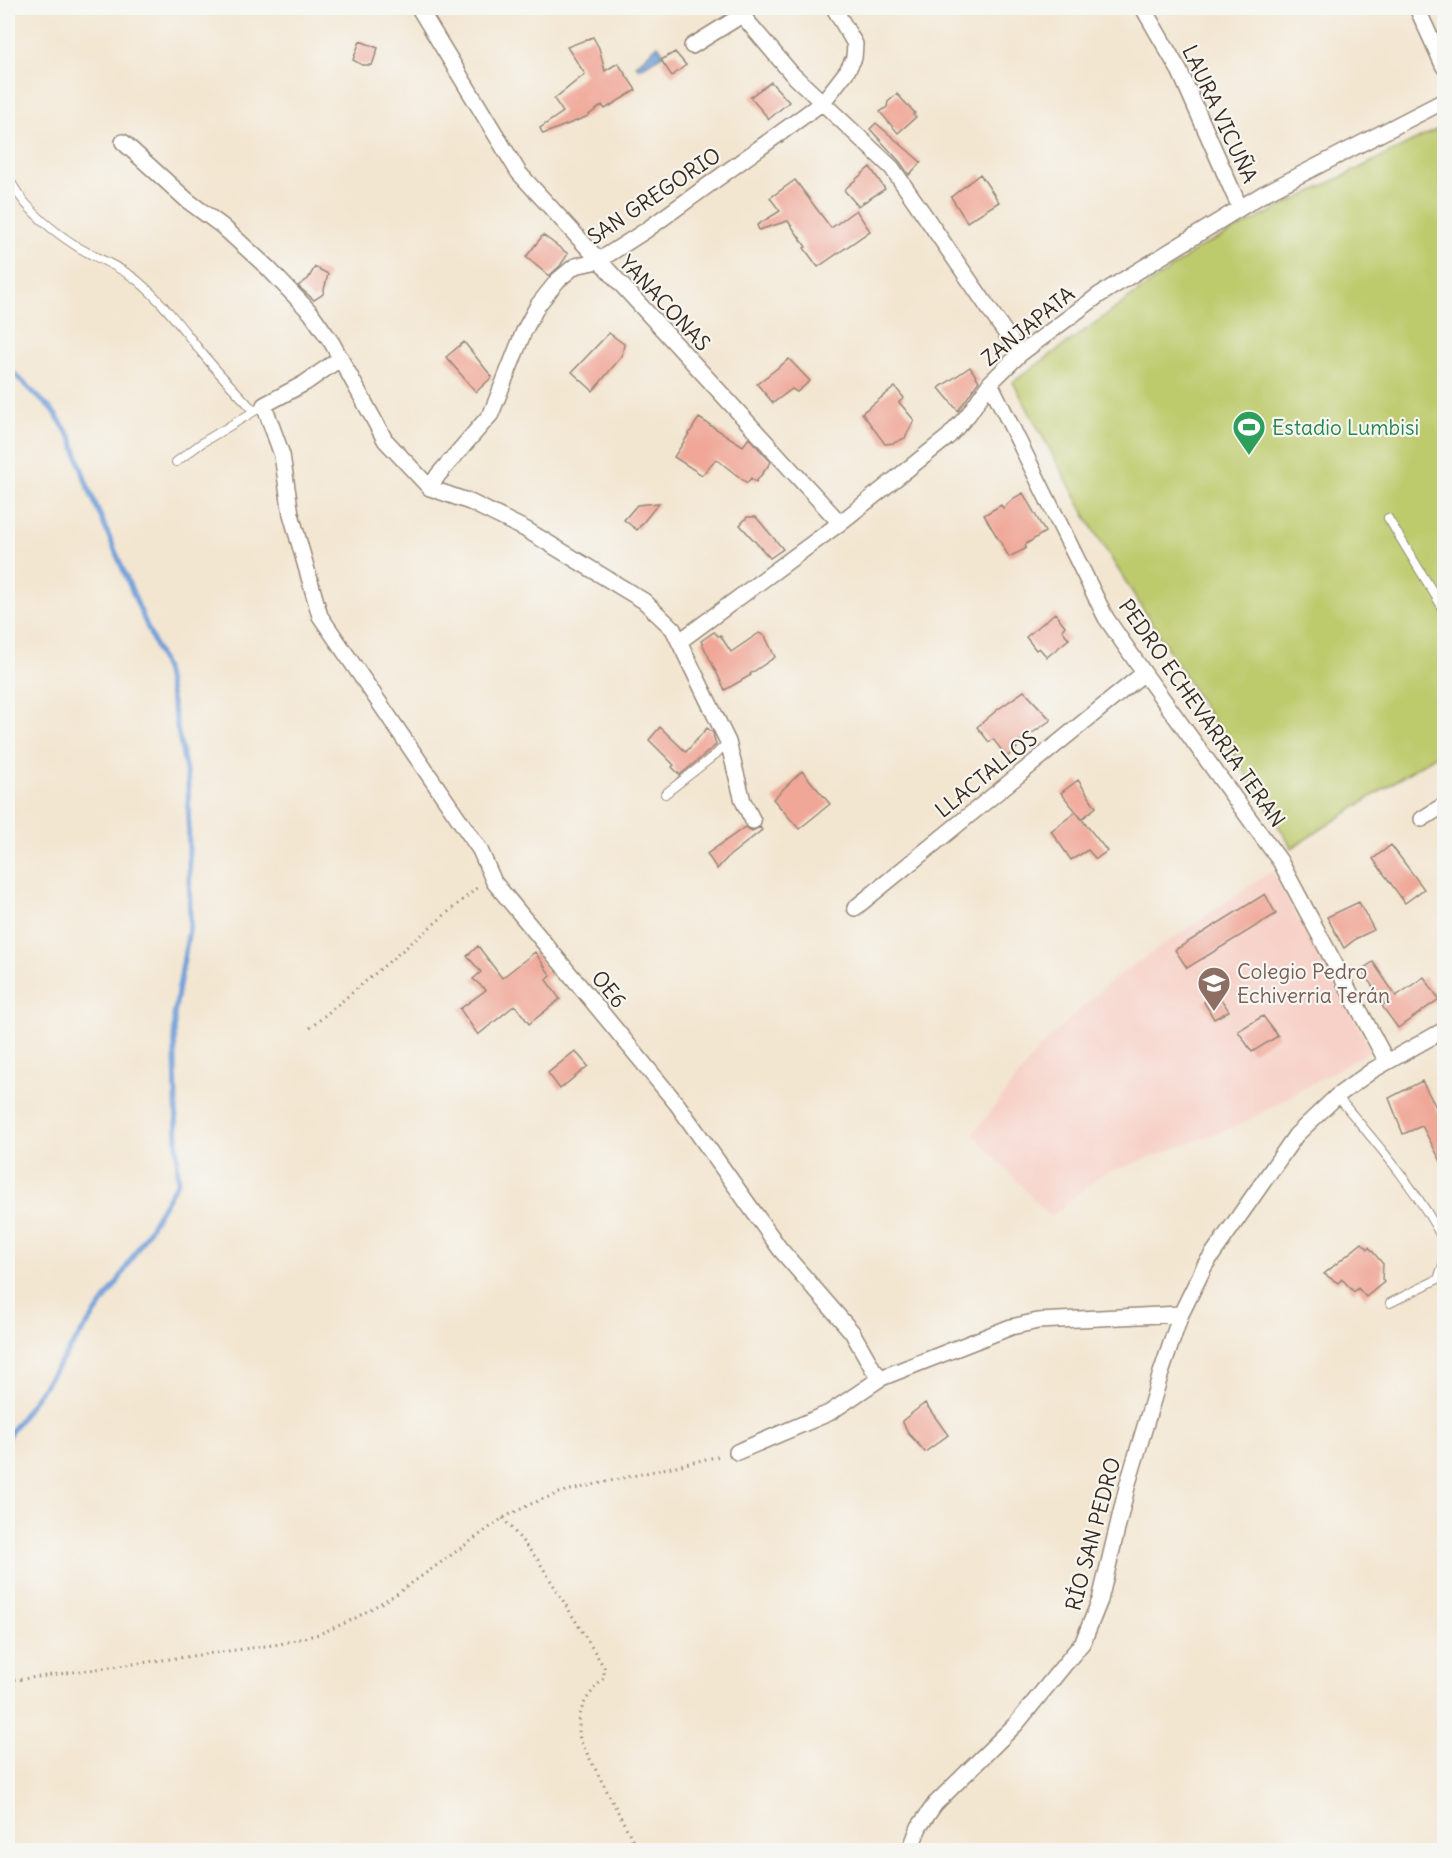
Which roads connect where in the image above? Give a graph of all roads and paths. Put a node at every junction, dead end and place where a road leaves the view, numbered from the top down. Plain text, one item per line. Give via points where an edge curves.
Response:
1 (419, 8) edge
2 (834, 8) edge
3 (1143, 8) edge
4 (1417, 8) edge
5 (739, 11) edge
6 (692, 45) dead end
7 (1444, 67) edge
8 (1444, 101) edge
9 (823, 102) junction
10 (123, 142) dead end
11 (8, 176) edge
12 (1240, 208) junction
13 (598, 261) junction
14 (1020, 354) junction
15 (341, 358) junction
16 (990, 383) junction
17 (259, 408) junction
18 (176, 462) dead end
19 (430, 488) junction
20 (1388, 518) dead end
21 (840, 523) junction
22 (1444, 610) edge
23 (680, 641) junction
24 (1143, 673) junction
25 (728, 742) junction
26 (665, 794) dead end
27 (1444, 805) edge
28 (1422, 819) dead end
29 (753, 821) dead end
30 (491, 876) junction
31 (855, 908) dead end
32 (8, 936) edge
33 (310, 1028) dead end
34 (1444, 1030) edge
35 (8, 1054) edge
36 (1387, 1062) junction
37 (1337, 1096) junction
38 (1444, 1242) edge
39 (1444, 1262) edge
40 (1390, 1303) dead end
41 (1181, 1314) junction
42 (881, 1378) junction
43 (737, 1452) joint
44 (503, 1518) junction
45 (8, 1681) edge
46 (639, 1851) edge
47 (910, 1851) edge

1 - 13 street, YANACONAS via 519,172
2 - 9 street, SAN GREGORIO via 855,44 854,58
3 - 12 street, LAURA VICUÑA via 1180,72
4 - 7 street
5 - 6 street
5 - 9 street via 792,74
8 - 12 street, ZANJAPATA
9 - 13 street, SAN GREGORIO
9 - 14 street via 892,168
10 - 15 street via 268,268 311,314
11 - 17 lane via 14,191 40,218 77,247 122,270 166,307 203,355
12 - 14 street, ZANJAPATA via 1099,295
13 - 19 street, SAN GREGORIO via 575,266 538,305 491,414
13 - 21 street, YANACONAS
14 - 16 street, ZANJAPATA
15 - 17 street
15 - 19 street via 385,440
16 - 21 street, ZANJAPATA via 969,415 948,437
16 - 24 street, PEDRO ECHEVARRIA TERAN via 1106,618
17 - 18 lane
17 - 30 street, OE6 via 282,455 291,514 320,616 480,850
19 - 23 street via 470,502 591,568 644,601
20 - 22 lane
21 - 23 street, ZANJAPATA
23 - 25 street
24 - 31 street, LLACTALLOS
24 - 36 street, PEDRO ECHEVARRIA TERAN via 1280,861
25 - 26 lane
25 - 29 street via 743,801
27 - 28 street
30 - 33 path
30 - 42 street, OE6 via 677,1104 780,1249 852,1332
32 - 35 path via 14,980 12,1045
34 - 36 street, RÍO SAN PEDRO
36 - 37 street, RÍO SAN PEDRO
37 - 38 lane via 1404,1178
37 - 41 street, RÍO SAN PEDRO via 1296,1135 1205,1265
39 - 40 lane via 1438,1279
41 - 42 street via 1038,1321 1011,1327
41 - 47 street, RÍO SAN PEDRO via 1128,1483 1100,1600 1083,1642 1016,1724 935,1804 919,1827
42 - 43 street via 829,1413
43 - 44 path via 562,1492
44 - 45 path via 398,1593 319,1634 280,1644
44 - 46 path via 538,1560 604,1667 604,1678 579,1712 580,1740

